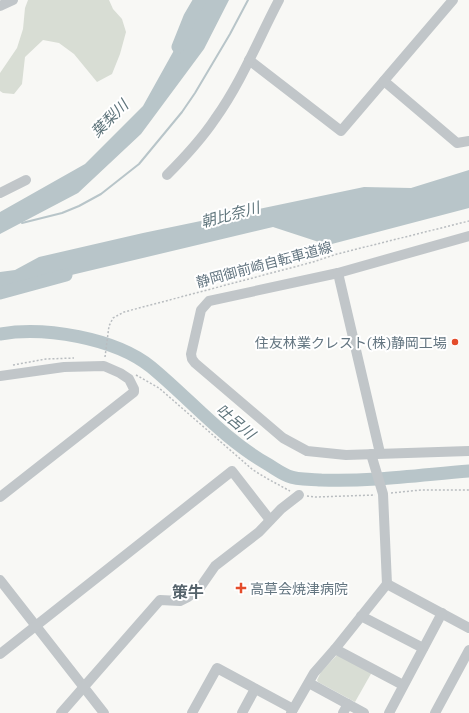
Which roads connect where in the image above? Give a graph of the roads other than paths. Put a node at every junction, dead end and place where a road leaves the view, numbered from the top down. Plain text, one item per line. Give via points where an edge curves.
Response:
1 (13, 0) edge
2 (279, 0) edge
3 (453, 0) edge
4 (0, 6) edge
5 (249, 60) junction
6 (384, 81) junction
7 (469, 141) edge
8 (167, 175) dead end
9 (26, 180) dead end
10 (0, 193) edge
11 (469, 236) edge
12 (338, 273) junction
13 (0, 376) edge
14 (469, 451) edge
15 (375, 454) junction
16 (299, 495) road end
17 (0, 497) edge
18 (270, 520) junction
19 (0, 580) edge
20 (388, 584) junction
21 (442, 613) junction
22 (362, 616) junction
23 (37, 625) junction
24 (469, 628) edge
25 (423, 648) junction
26 (335, 649) junction
27 (469, 650) edge
28 (0, 654) edge
29 (309, 683) junction
30 (403, 685) junction
31 (84, 688) junction
32 (255, 689) junction
33 (345, 708) edge
34 (292, 711) edge
35 (61, 713) edge
36 (104, 713) edge
37 (192, 713) edge
38 (242, 713) edge
39 (364, 713) edge
40 (389, 713) edge
41 (435, 713) edge

1 - 4 street
2 - 5 street
3 - 6 street
5 - 6 street via 341,131
5 - 8 street via 202,138
6 - 7 street via 457,143
9 - 10 street
11 - 12 street
12 - 15 street
12 - 15 street via 209,301 201,310 191,354 195,363 283,438 307,451
13 - 17 street via 64,367 104,366 120,373 129,380 134,389 134,392
14 - 15 street
15 - 20 street via 383,494
16 - 18 street
18 - 23 street via 232,471
18 - 31 street via 259,532 215,566 199,589 180,601 160,600
19 - 23 street
20 - 21 street
20 - 22 street
21 - 24 street
21 - 25 street
22 - 25 street
22 - 26 street
23 - 28 street
23 - 31 street
25 - 30 street
26 - 29 street via 314,673
26 - 30 street
27 - 41 street
29 - 33 street
29 - 34 street
30 - 40 street
31 - 35 street
31 - 36 street
32 - 34 street
32 - 37 street via 216,668
32 - 38 street
33 - 39 street

